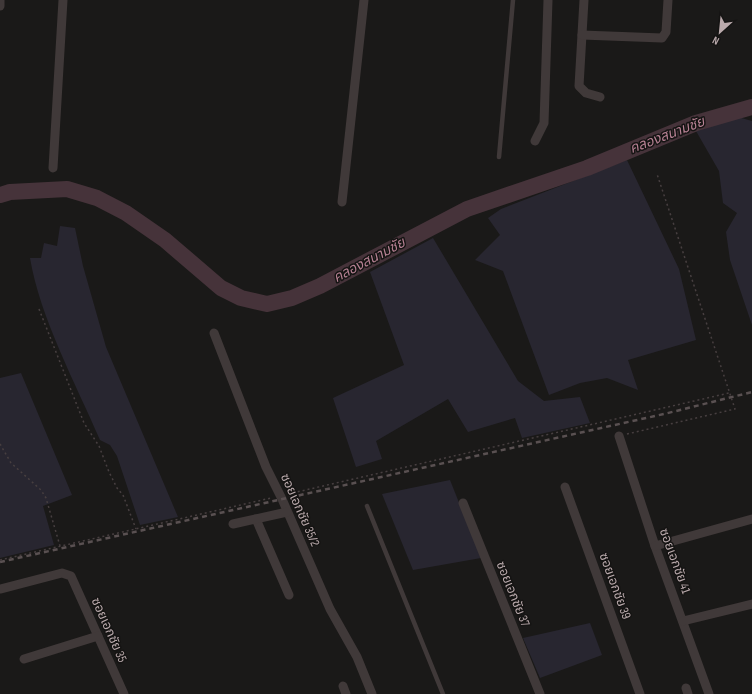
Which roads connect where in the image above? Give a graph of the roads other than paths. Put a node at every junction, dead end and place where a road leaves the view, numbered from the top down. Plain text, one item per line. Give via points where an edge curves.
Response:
1 (0, 0) edge
2 (63, 0) edge
3 (364, 0) edge
4 (513, 0) edge
5 (548, 0) edge
6 (584, 0) edge
7 (668, 0) edge
8 (0, 6) edge
9 (582, 35) junction
10 (600, 96) dead end
11 (535, 141) dead end
12 (500, 157) dead end
13 (53, 168) dead end
14 (342, 202) dead end
15 (214, 333) dead end
16 (620, 436) road end
17 (565, 487) dead end
18 (463, 502) dead end
19 (367, 506) dead end
20 (287, 512) junction
21 (256, 519) junction
22 (752, 519) edge
23 (234, 524) dead end
24 (655, 546) junction
25 (0, 589) edge
26 (289, 595) dead end
27 (752, 604) edge
28 (683, 621) junction
29 (98, 636) junction
30 (24, 659) dead end
31 (124, 694) edge
32 (372, 694) edge
33 (443, 694) edge
34 (540, 694) edge
35 (640, 694) edge
36 (709, 694) edge

1 - 8 street
2 - 13 street
3 - 14 street
4 - 12 lane
5 - 11 street via 544,123
6 - 9 street
7 - 9 street via 666,32 662,38
9 - 10 street via 579,86 586,93
15 - 20 street, ซอยเอกชัย 35/2 via 266,467
16 - 24 street, ซอยเอกชัย 41
17 - 35 street, ซอยเอกชัย 39
18 - 34 street, ซอยเอกชัย 37
19 - 33 lane
20 - 21 street
20 - 32 street, ซอยเอกชัย 35/2 via 330,609 357,657
21 - 23 street
21 - 26 street
22 - 24 street
24 - 28 street, ซอยเอกชัย 41
25 - 29 street, ซอยเอกชัย 35 via 62,573 71,576
27 - 28 street
28 - 36 street, ซอยเอกชัย 41
29 - 30 street
29 - 31 street, ซอยเอกชัย 35

